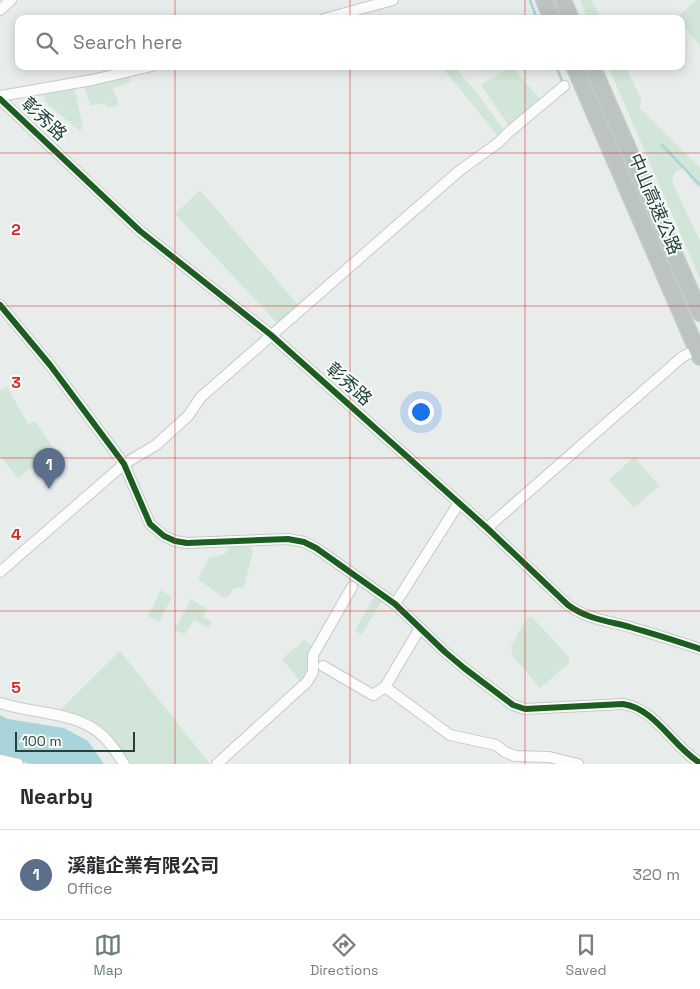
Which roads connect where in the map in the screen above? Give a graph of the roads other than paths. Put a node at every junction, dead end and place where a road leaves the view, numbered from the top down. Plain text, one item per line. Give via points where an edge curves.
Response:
1 (11, 0) edge
2 (393, 0) edge
3 (544, 0) edge
4 (563, 0) edge
5 (0, 10) edge
6 (339, 15) edge
7 (550, 15) edge
8 (570, 15) edge
9 (135, 70) edge
10 (576, 70) edge
11 (594, 70) edge
12 (564, 86) dead end
13 (0, 97) edge
14 (0, 305) edge
15 (700, 313) edge
16 (271, 335) junction
17 (695, 355) edge
18 (124, 464) junction
19 (459, 503) junction
20 (487, 528) junction
21 (0, 572) edge
22 (352, 587) dead end
23 (395, 604) junction
24 (420, 628) junction
25 (700, 649) edge
26 (323, 666) dead end
27 (385, 687) junction
28 (0, 703) edge
29 (0, 760) edge
30 (18, 764) edge
31 (124, 764) edge
32 (217, 764) edge
33 (578, 764) edge
34 (700, 764) edge

1 - 5 street
2 - 6 street
3 - 7 highway
4 - 8 highway
9 - 13 street
10 - 17 highway, 中山高速公路
11 - 15 highway, 中山高速公路
12 - 16 street via 498,144 459,171
13 - 16 street, 彰秀路 via 140,231
14 - 18 street via 50,365
16 - 18 street via 201,397 188,416 156,445
16 - 19 street, 彰秀路
17 - 20 street via 682,358
18 - 21 street
18 - 23 street via 147,518 164,536 187,542 296,540 316,548
19 - 20 street, 彰秀路
19 - 23 street
20 - 25 street, 彰秀路 via 578,613
22 - 32 street via 313,656 313,672 307,682
23 - 24 street
24 - 27 street
24 - 34 street via 454,660 516,707 630,705 647,713 686,754
26 - 27 street via 373,695
27 - 33 street via 450,735 496,745 515,756 549,757
28 - 31 street via 83,723 107,740
29 - 30 street

